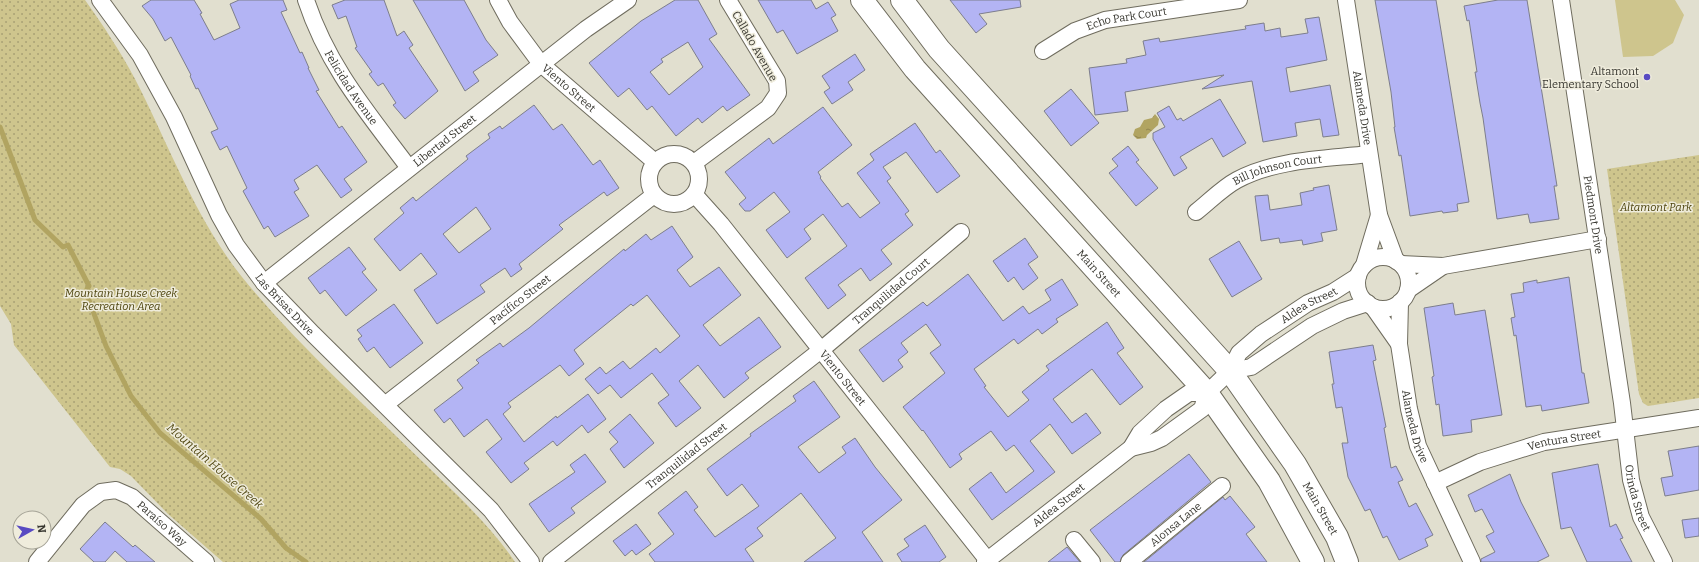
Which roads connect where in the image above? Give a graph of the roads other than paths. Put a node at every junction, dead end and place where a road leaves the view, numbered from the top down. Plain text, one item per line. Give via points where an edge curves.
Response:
1 (100, 0) edge
2 (306, 0) edge
3 (498, 0) edge
4 (628, 0) edge
5 (728, 0) edge
6 (862, 0) edge
7 (902, 0) edge
8 (1239, 0) edge
9 (1346, 0) edge
10 (1561, 0) edge
11 (1043, 51) dead end
12 (541, 64) junction
13 (1369, 154) junction
14 (655, 162) junction
15 (694, 163) junction
16 (409, 168) junction
17 (654, 195) junction
18 (695, 195) junction
19 (1196, 212) dead end
20 (1379, 215) junction
21 (961, 232) dead end
22 (1598, 239) junction
23 (1399, 262) junction
24 (1443, 266) junction
25 (1361, 270) junction
26 (264, 283) junction
27 (1404, 296) junction
28 (1371, 305) junction
29 (1399, 344) junction
30 (821, 350) junction
31 (1230, 371) junction
32 (1207, 393) junction
33 (386, 404) junction
34 (1699, 418) edge
35 (1626, 429) junction
36 (1131, 448) junction
37 (1435, 483) junction
38 (1222, 486) dead end
39 (1074, 540) dead end
40 (987, 561) edge
41 (37, 562) edge
42 (206, 562) edge
43 (531, 562) edge
44 (551, 562) edge
45 (1092, 562) edge
46 (1129, 562) edge
47 (1313, 562) edge
48 (1347, 562) edge
49 (1472, 562) edge
50 (1664, 562) edge

1 - 26 street, Las Brisas Drive via 140,55 174,117 236,245
2 - 16 street, Felicidad Avenue via 322,43 344,80
3 - 12 street, Viento Street via 510,22
4 - 12 street, Libertad Street
5 - 15 street, Callado Avenue via 777,81 778,93 768,108
6 - 32 street, Main Street via 915,69
7 - 31 street, Main Street via 939,49
8 - 11 street, Echo Park Court via 1105,20 1075,31
9 - 13 street, Alameda Drive
10 - 22 street, Piedmont Drive
12 - 14 street, Viento Street
12 - 16 street, Libertad Street
13 - 19 street, Bill Johnson Court via 1284,164 1264,169 1236,180
13 - 20 street, Alameda Drive
14 - 15 street via 666,155 679,154
14 - 17 street via 649,178
15 - 18 street via 700,175
16 - 26 street, Libertad Street
17 - 18 street via 675,205
17 - 33 street, Pacífico Street
18 - 30 street, Viento Street
20 - 23 street, Alameda Drive
20 - 25 street, Alameda Drive
21 - 30 street, Tranquilidad Court
22 - 24 street
22 - 35 street, Piedmont Drive
23 - 24 street
23 - 25 street via 1379,257 1371,260
23 - 27 street via 1408,276
24 - 27 street
25 - 28 street via 1359,291
25 - 31 street, Aldea Street via 1333,292 1296,310 1261,334 1239,353
26 - 33 street, Las Brisas Drive
27 - 28 street via 1387,308
27 - 29 street, Alameda Drive
28 - 29 street, Alameda Drive
28 - 31 street, Aldea Street via 1343,311 1312,326 1251,367
29 - 37 street, Alameda Drive via 1409,409 1418,446
30 - 40 street, Viento Street
30 - 44 street, Tranquilidad Street
31 - 32 street, Aldea Street
31 - 48 street, Main Street via 1295,464 1337,537
32 - 36 street, Aldea Street via 1189,393 1166,409 1140,433
32 - 36 street, Aldea Street via 1202,409 1175,430 1151,444
32 - 47 street, Main Street via 1269,481
33 - 43 street, Las Brisas Drive via 491,510
34 - 35 street, Ventura Street
35 - 37 street, Ventura Street via 1544,442 1480,462
35 - 50 street, Orinda Street via 1631,480 1641,517
36 - 40 street, Aldea Street
37 - 49 street, Alameda Drive
38 - 46 street, Alonsa Lane
39 - 45 street
41 - 42 street, Paraíso Way via 83,505 101,492 116,490 132,497

